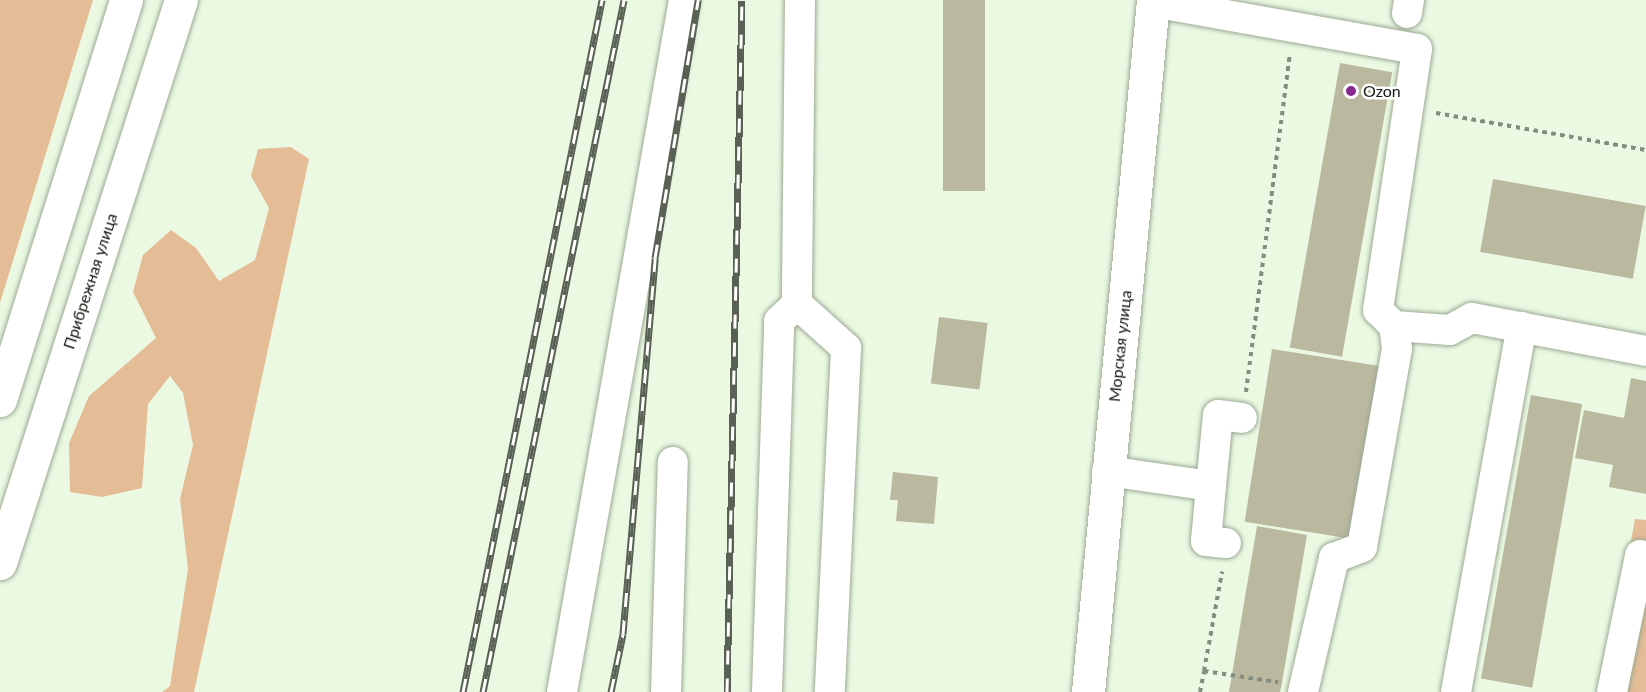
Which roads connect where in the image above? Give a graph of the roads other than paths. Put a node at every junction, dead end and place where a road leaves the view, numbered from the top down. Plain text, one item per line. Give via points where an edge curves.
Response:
1 (126, 0) edge
2 (181, 0) edge
3 (684, 0) edge
4 (800, 0) edge
5 (1153, 1) edge
6 (1261, 11) edge
7 (797, 304) junction
8 (1394, 326) junction
9 (1522, 327) junction
10 (1646, 351) edge
11 (0, 400) edge
12 (1242, 418) road end
13 (673, 462) dead end
14 (1107, 471) junction
15 (1211, 486) junction
16 (1226, 543) road end
17 (1640, 555) dead end
18 (0, 563) edge
19 (1292, 687) edge
20 (562, 692) edge
21 (666, 692) edge
22 (767, 692) edge
23 (830, 692) edge
24 (1088, 692) edge
25 (1456, 692) edge
26 (1612, 692) edge

1 - 11 main road
2 - 18 main road, Прибрежная улица
3 - 20 lane
4 - 7 lane
5 - 6 lane
5 - 14 main road, Морская улица
6 - 8 lane via 1293,28 1418,49 1378,310
7 - 22 lane via 779,321
7 - 23 lane via 846,348
8 - 9 lane via 1450,330 1472,318
8 - 19 lane via 1397,349 1362,546 1335,558
9 - 10 lane
9 - 25 lane
12 - 15 lane via 1218,415
13 - 21 lane
14 - 15 lane
14 - 24 main road, Морская улица
15 - 16 lane via 1206,541
17 - 26 lane

